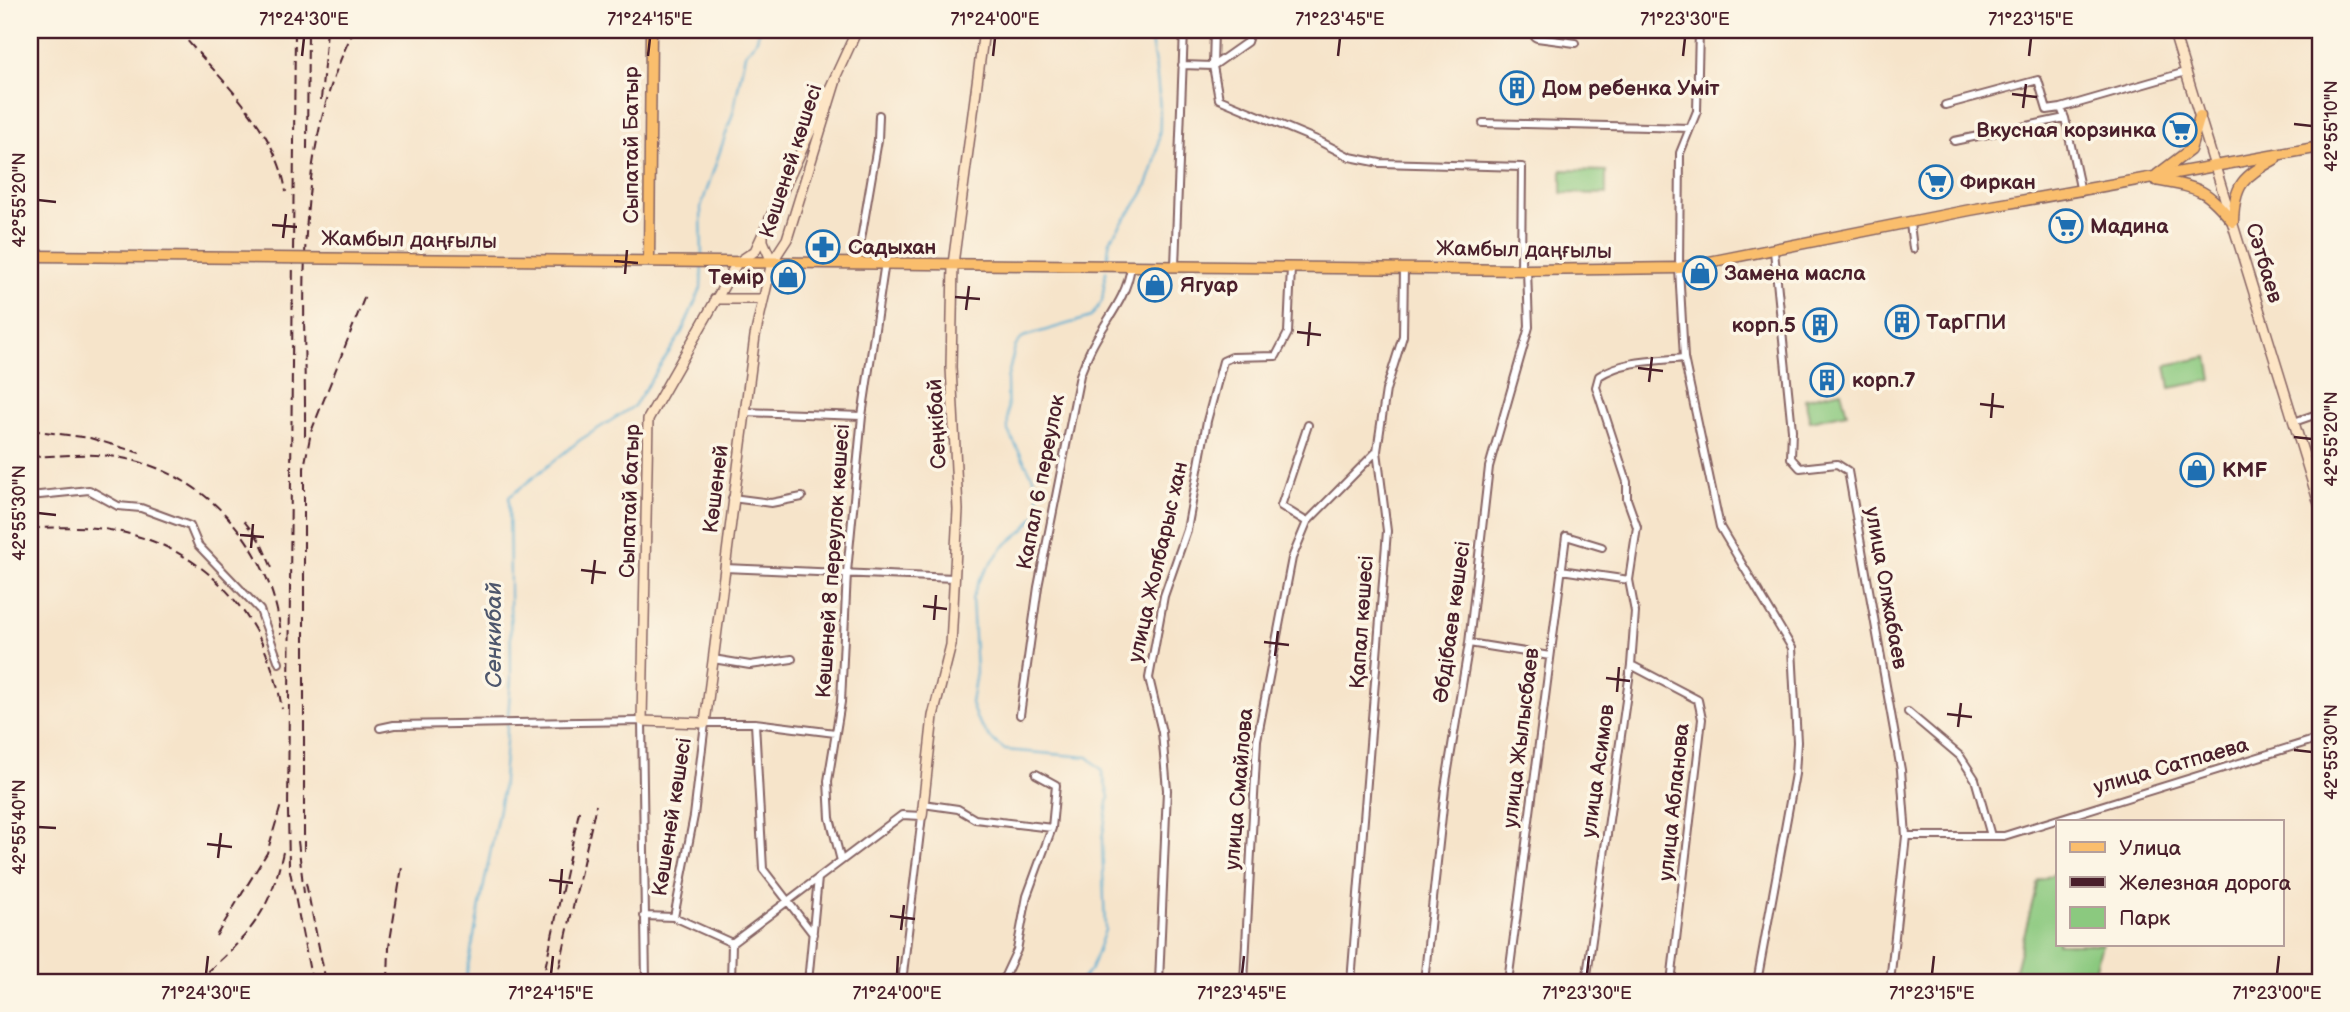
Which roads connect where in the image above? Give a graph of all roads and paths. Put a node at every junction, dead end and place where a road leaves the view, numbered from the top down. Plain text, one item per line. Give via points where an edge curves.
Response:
1 (651, 30) edge
2 (857, 30) edge
3 (984, 30) edge
4 (1184, 30) edge
5 (1214, 30) edge
6 (1251, 30) edge
7 (1536, 30) edge
8 (1699, 30) edge
9 (2173, 30) edge
10 (1575, 43) dead end
11 (1182, 65) junction
12 (1213, 66) junction
13 (2186, 72) junction
14 (836, 80) junction
15 (1945, 105) dead end
16 (2061, 108) junction
17 (878, 115) dead end
18 (2200, 117) junction
19 (2066, 118) junction
20 (1483, 123) dead end
21 (1690, 128) junction
22 (1954, 141) dead end
23 (2320, 147) edge
24 (2283, 155) junction
25 (2216, 166) junction
26 (2150, 179) junction
27 (2081, 192) junction
28 (2233, 222) junction
29 (1910, 223) junction
30 (764, 234) junction
31 (1913, 249) dead end
32 (1774, 251) junction
33 (33, 256) edge
34 (649, 261) junction
35 (737, 262) junction
36 (772, 262) junction
37 (857, 262) junction
38 (884, 262) junction
39 (953, 264) junction
40 (1130, 266) junction
41 (1175, 266) junction
42 (1291, 268) junction
43 (1404, 268) junction
44 (1679, 268) junction
45 (1524, 270) junction
46 (715, 299) junction
47 (762, 299) junction
48 (1684, 358) junction
49 (744, 412) junction
50 (2320, 413) edge
51 (862, 416) junction
52 (2294, 422) junction
53 (1308, 425) dead end
54 (1377, 451) junction
55 (30, 496) edge
56 (802, 497) dead end
57 (732, 498) junction
58 (2320, 507) edge
59 (1307, 522) junction
60 (1602, 547) dead end
61 (724, 568) junction
62 (1561, 570) junction
63 (847, 572) junction
64 (954, 578) junction
65 (1629, 580) junction
66 (1469, 643) junction
67 (1550, 656) junction
68 (713, 659) junction
69 (792, 659) dead end
70 (279, 663) dead end
71 (1631, 665) junction
72 (1908, 712) dead end
73 (1020, 715) dead end
74 (642, 721) junction
75 (705, 723) junction
76 (755, 723) junction
77 (380, 728) dead end
78 (835, 733) junction
79 (2320, 738) edge
80 (1036, 774) dead end
81 (923, 804) junction
82 (922, 816) junction
83 (1052, 828) junction
84 (1906, 836) junction
85 (1991, 836) junction
86 (841, 861) junction
87 (818, 878) junction
88 (789, 900) junction
89 (644, 916) junction
90 (674, 917) junction
91 (813, 934) junction
92 (732, 943) junction
93 (646, 982) edge
94 (731, 982) edge
95 (808, 982) edge
96 (902, 982) edge
97 (1002, 982) edge
98 (1159, 982) edge
99 (1244, 982) edge
100 (1351, 982) edge
101 (1424, 982) edge
102 (1508, 982) edge
103 (1586, 982) edge
104 (1671, 982) edge
105 (1757, 982) edge
106 (1890, 982) edge

1 - 34 main road, Сыпатай Батыр
2 - 14 street, Көшеней көшесі
3 - 39 street, Сеңкібай
4 - 11 street
5 - 12 street
6 - 12 street via 1247,42
7 - 10 street via 1537,38
8 - 21 street via 1697,111
9 - 13 street, Сәтбаев
11 - 12 street
11 - 41 street
12 - 45 street, Әбдібаев көшесі via 1219,99 1350,157 1405,165 1522,167
13 - 16 street
13 - 18 street, Сәтбаев
14 - 30 street, Көшеней көшесі
14 - 36 street, Көшеней көшесі via 787,239
15 - 16 street via 2032,79 2038,80 2047,110
16 - 19 street
17 - 37 street via 878,140
18 - 25 street, Сәтбаев
18 - 26 main road via 2190,150
19 - 22 street
19 - 27 street
20 - 21 street
21 - 44 street via 1680,153
23 - 24 main road, Жамбыл даңғылы
24 - 25 main road, Жамбыл даңғылы
24 - 28 main road via 2249,174 2238,186
25 - 26 main road, Жамбыл даңғылы
25 - 28 street, Сәтбаев
26 - 27 main road, Жамбыл даңғылы
26 - 28 main road via 2201,189
27 - 29 main road, Жамбыл даңғылы
28 - 52 street, Сәтбаев
29 - 31 street
29 - 32 main road, Жамбыл даңғылы
30 - 35 street, Көшеней көшесі via 755,251
30 - 36 street, Көшеней көшесі
32 - 44 main road, Жамбыл даңғылы
32 - 84 street, улица Олжабаев via 1791,458 1800,468 1837,464 1848,471 1901,771
33 - 34 main road, Жамбыл даңғылы, bridge
34 - 35 main road, Жамбыл даңғылы
35 - 36 main road, Жамбыл даңғылы
35 - 46 street, Сыпатай батыр
36 - 37 main road, Жамбыл даңғылы
36 - 47 street, Көшеней
37 - 38 main road, Жамбыл даңғылы
38 - 39 main road, Жамбыл даңғылы
38 - 51 street, Көшеней 8 переулок көшесі
39 - 40 main road, Жамбыл даңғылы
39 - 64 street, Сеңкібай via 951,367 958,510
40 - 41 main road, Жамбыл даңғылы
40 - 73 street, Капал 6 переулок via 1126,289 1093,343 1080,375 1038,587
41 - 42 main road, Жамбыл даңғылы
42 - 43 main road, Жамбыл даңғылы
42 - 98 street, улица Жолбарыс хан via 1288,333 1276,356 1223,360 1187,530 1164,596 1149,678 1162,732 1167,790
43 - 45 main road, Жамбыл даңғылы
43 - 54 street, Қапал көшесі via 1403,336 1386,390
44 - 45 main road, Жамбыл даңғылы
44 - 48 street
45 - 66 street, Әбдібаев көшесі via 1529,327 1489,467
46 - 47 street
46 - 74 street, Сыпатай батыр via 648,419
47 - 49 street, Көшеней
48 - 65 street, улица Асимов via 1636,362 1599,376 1597,387 1637,527
48 - 105 street via 1720,527 1792,648 1795,774
49 - 51 street
49 - 57 street, Көшеней
50 - 52 street
51 - 63 street, Көшеней 8 переулок көшесі
52 - 58 street, Сәтбаев
53 - 59 street via 1281,506
54 - 59 street, улица Смайлова
54 - 100 street, Қапал көшесі via 1387,531
55 - 70 street via 89,490 118,506 141,508 190,526 198,545 260,610
56 - 57 street via 771,503
57 - 61 street, Көшеней
59 - 99 street, улица Смайлова via 1292,558 1257,740
60 - 62 street, улица Жылысбаев via 1566,536
61 - 63 street
61 - 68 street, Көшеней
62 - 65 street
62 - 67 street, улица Жылысбаев
63 - 64 street
63 - 78 street, Көшеней 8 переулок көшесі via 841,702
64 - 81 street, Сеңкібай via 950,645 933,716
65 - 71 street, улица Асимов via 1635,612
66 - 67 street
66 - 101 street, Әбдібаев көшесі via 1445,788
67 - 102 street, улица Жылысбаев
68 - 69 street via 750,665
68 - 75 street, Көшеней
71 - 103 street, улица Асимов
71 - 104 street, улица Абланова via 1698,700 1702,719
72 - 85 street via 1960,756 1975,779
74 - 75 street
74 - 77 street
74 - 89 street
75 - 76 street
75 - 90 street, Көшеней көшесі via 694,816
76 - 78 street
76 - 88 street via 760,856 763,869
78 - 86 street, Көшеней 8 переулок көшесі via 828,781 830,818
79 - 85 street, улица Сатпаева via 2004,836
80 - 83 street via 1056,785
81 - 82 street, Сеңкібай
81 - 83 street via 958,809 975,819
82 - 86 street via 902,815
82 - 96 street
83 - 97 street via 1027,896 1017,950
84 - 85 street, улица Сатпаева
84 - 106 street, улица Олжабаев
86 - 87 street
87 - 88 street
87 - 91 street
88 - 91 street
88 - 92 street
89 - 90 street
89 - 93 street
90 - 92 street
91 - 95 street
92 - 94 street

